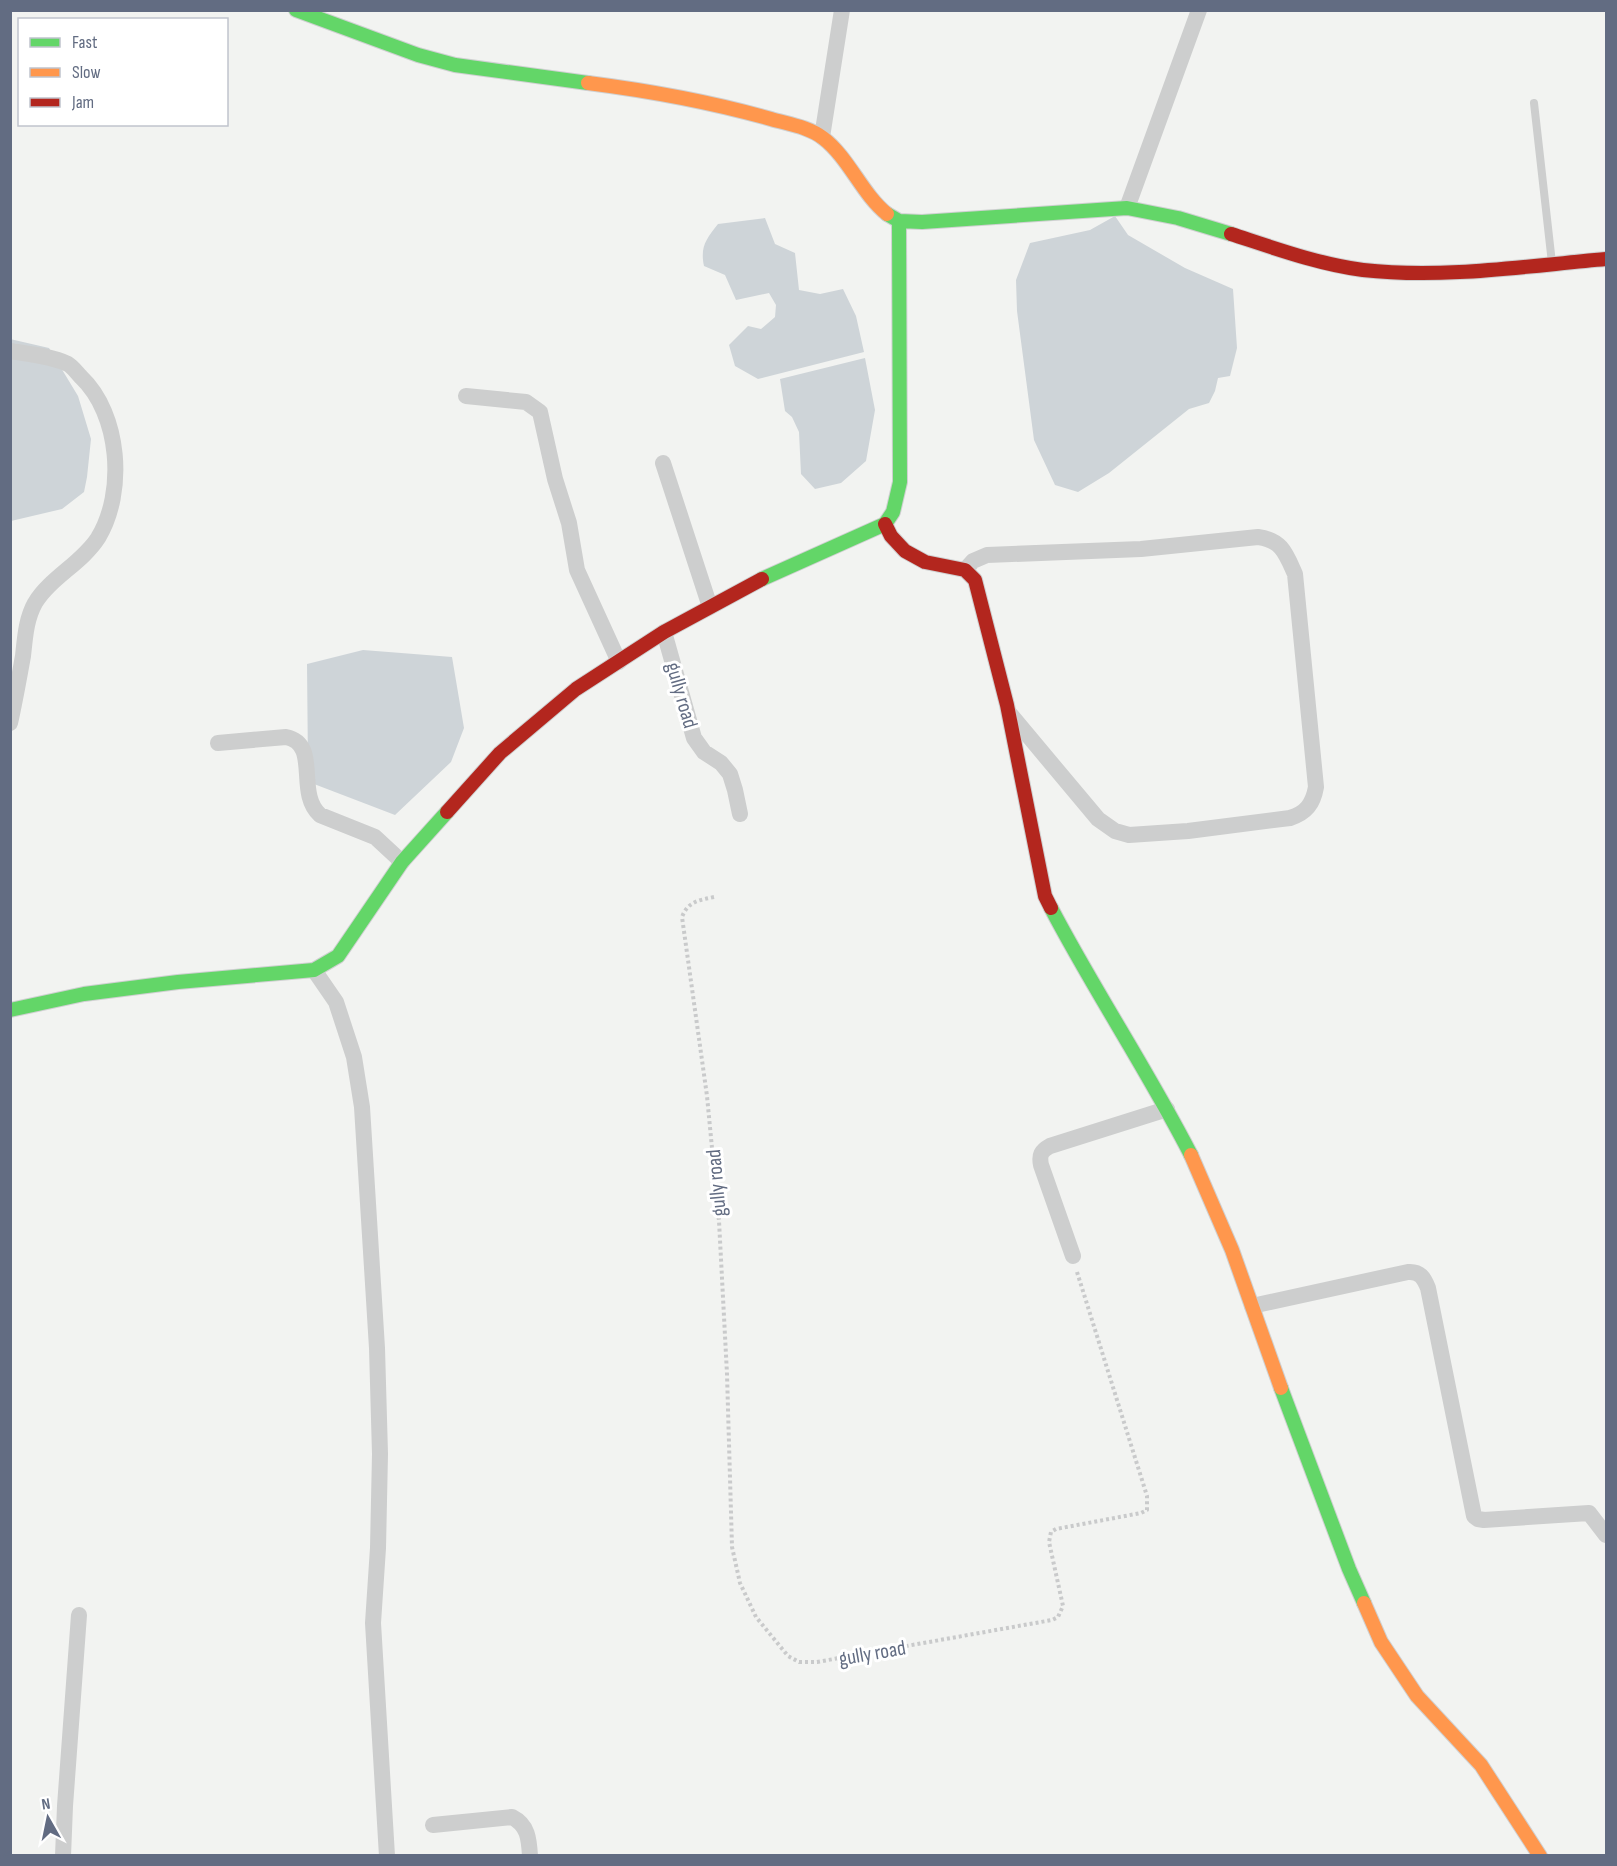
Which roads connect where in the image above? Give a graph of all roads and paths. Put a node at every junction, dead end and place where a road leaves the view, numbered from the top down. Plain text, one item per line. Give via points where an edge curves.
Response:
1 (296, 10) edge
2 (842, 10) edge
3 (1199, 10) edge
4 (1534, 103) dead end
5 (822, 137) junction
6 (1127, 208) junction
7 (899, 221) junction
8 (1606, 259) edge
9 (1552, 263) junction
10 (10, 351) edge
11 (466, 396) dead end
12 (663, 463) dead end
13 (885, 524) junction
14 (965, 570) junction
15 (710, 607) junction
16 (664, 632) junction
17 (619, 662) junction
18 (1008, 711) junction
19 (10, 723) edge
20 (218, 743) dead end
21 (740, 814) dead end
22 (402, 862) junction
23 (714, 897) dead end
24 (314, 970) junction
25 (10, 1010) edge
26 (1167, 1109) junction
27 (1073, 1256) joint
28 (1252, 1306) junction
29 (1606, 1535) edge
30 (79, 1615) dead end
31 (433, 1825) dead end
32 (1539, 1855) edge
33 (63, 1856) edge
34 (387, 1856) edge
35 (530, 1856) edge

1 - 5 street via 455,65 653,91 724,106
2 - 5 street
3 - 6 street
4 - 9 lane
5 - 7 street via 885,213
6 - 7 street
6 - 9 street via 1158,211 1329,264 1367,270 1427,273
7 - 13 street via 900,482 893,512
8 - 9 street
10 - 19 street via 69,364 91,386 105,412 114,448 114,486 110,511 98,538 47,589 28,618
11 - 17 street via 526,402 540,412 577,570
12 - 15 street
13 - 14 street via 904,551 925,562
13 - 15 street via 748,585
14 - 18 street via 975,580 980,595
14 - 18 street via 987,555 1270,539 1279,545 1295,574 1316,787 1314,799 1300,815 1290,818 1188,831 1129,835 1115,831 1098,819
15 - 16 street
16 - 17 street
16 - 21 street, gully road via 694,738 730,774
17 - 22 street via 576,689 500,753
18 - 26 street via 1045,896
20 - 22 street via 294,739 304,752 309,797 315,811 375,837
22 - 24 street via 338,956
23 - 27 path, gully road via 692,902 682,917 718,1210 732,1547 740,1584 756,1617 788,1656 799,1662 818,1662 1052,1620 1062,1612 1062,1606 1049,1542 1051,1532 1147,1510 1147,1496
24 - 25 street via 166,983 84,994
24 - 34 street via 336,1002 354,1057 363,1107 380,1454 373,1623
26 - 27 street via 1042,1150 1041,1165
26 - 28 street via 1232,1250
28 - 29 street via 1408,1272 1420,1274 1428,1288 1474,1516 1484,1520 1589,1513
28 - 32 street via 1349,1569 1382,1642 1417,1696 1481,1765
30 - 33 street
31 - 35 street via 512,1817 525,1828

